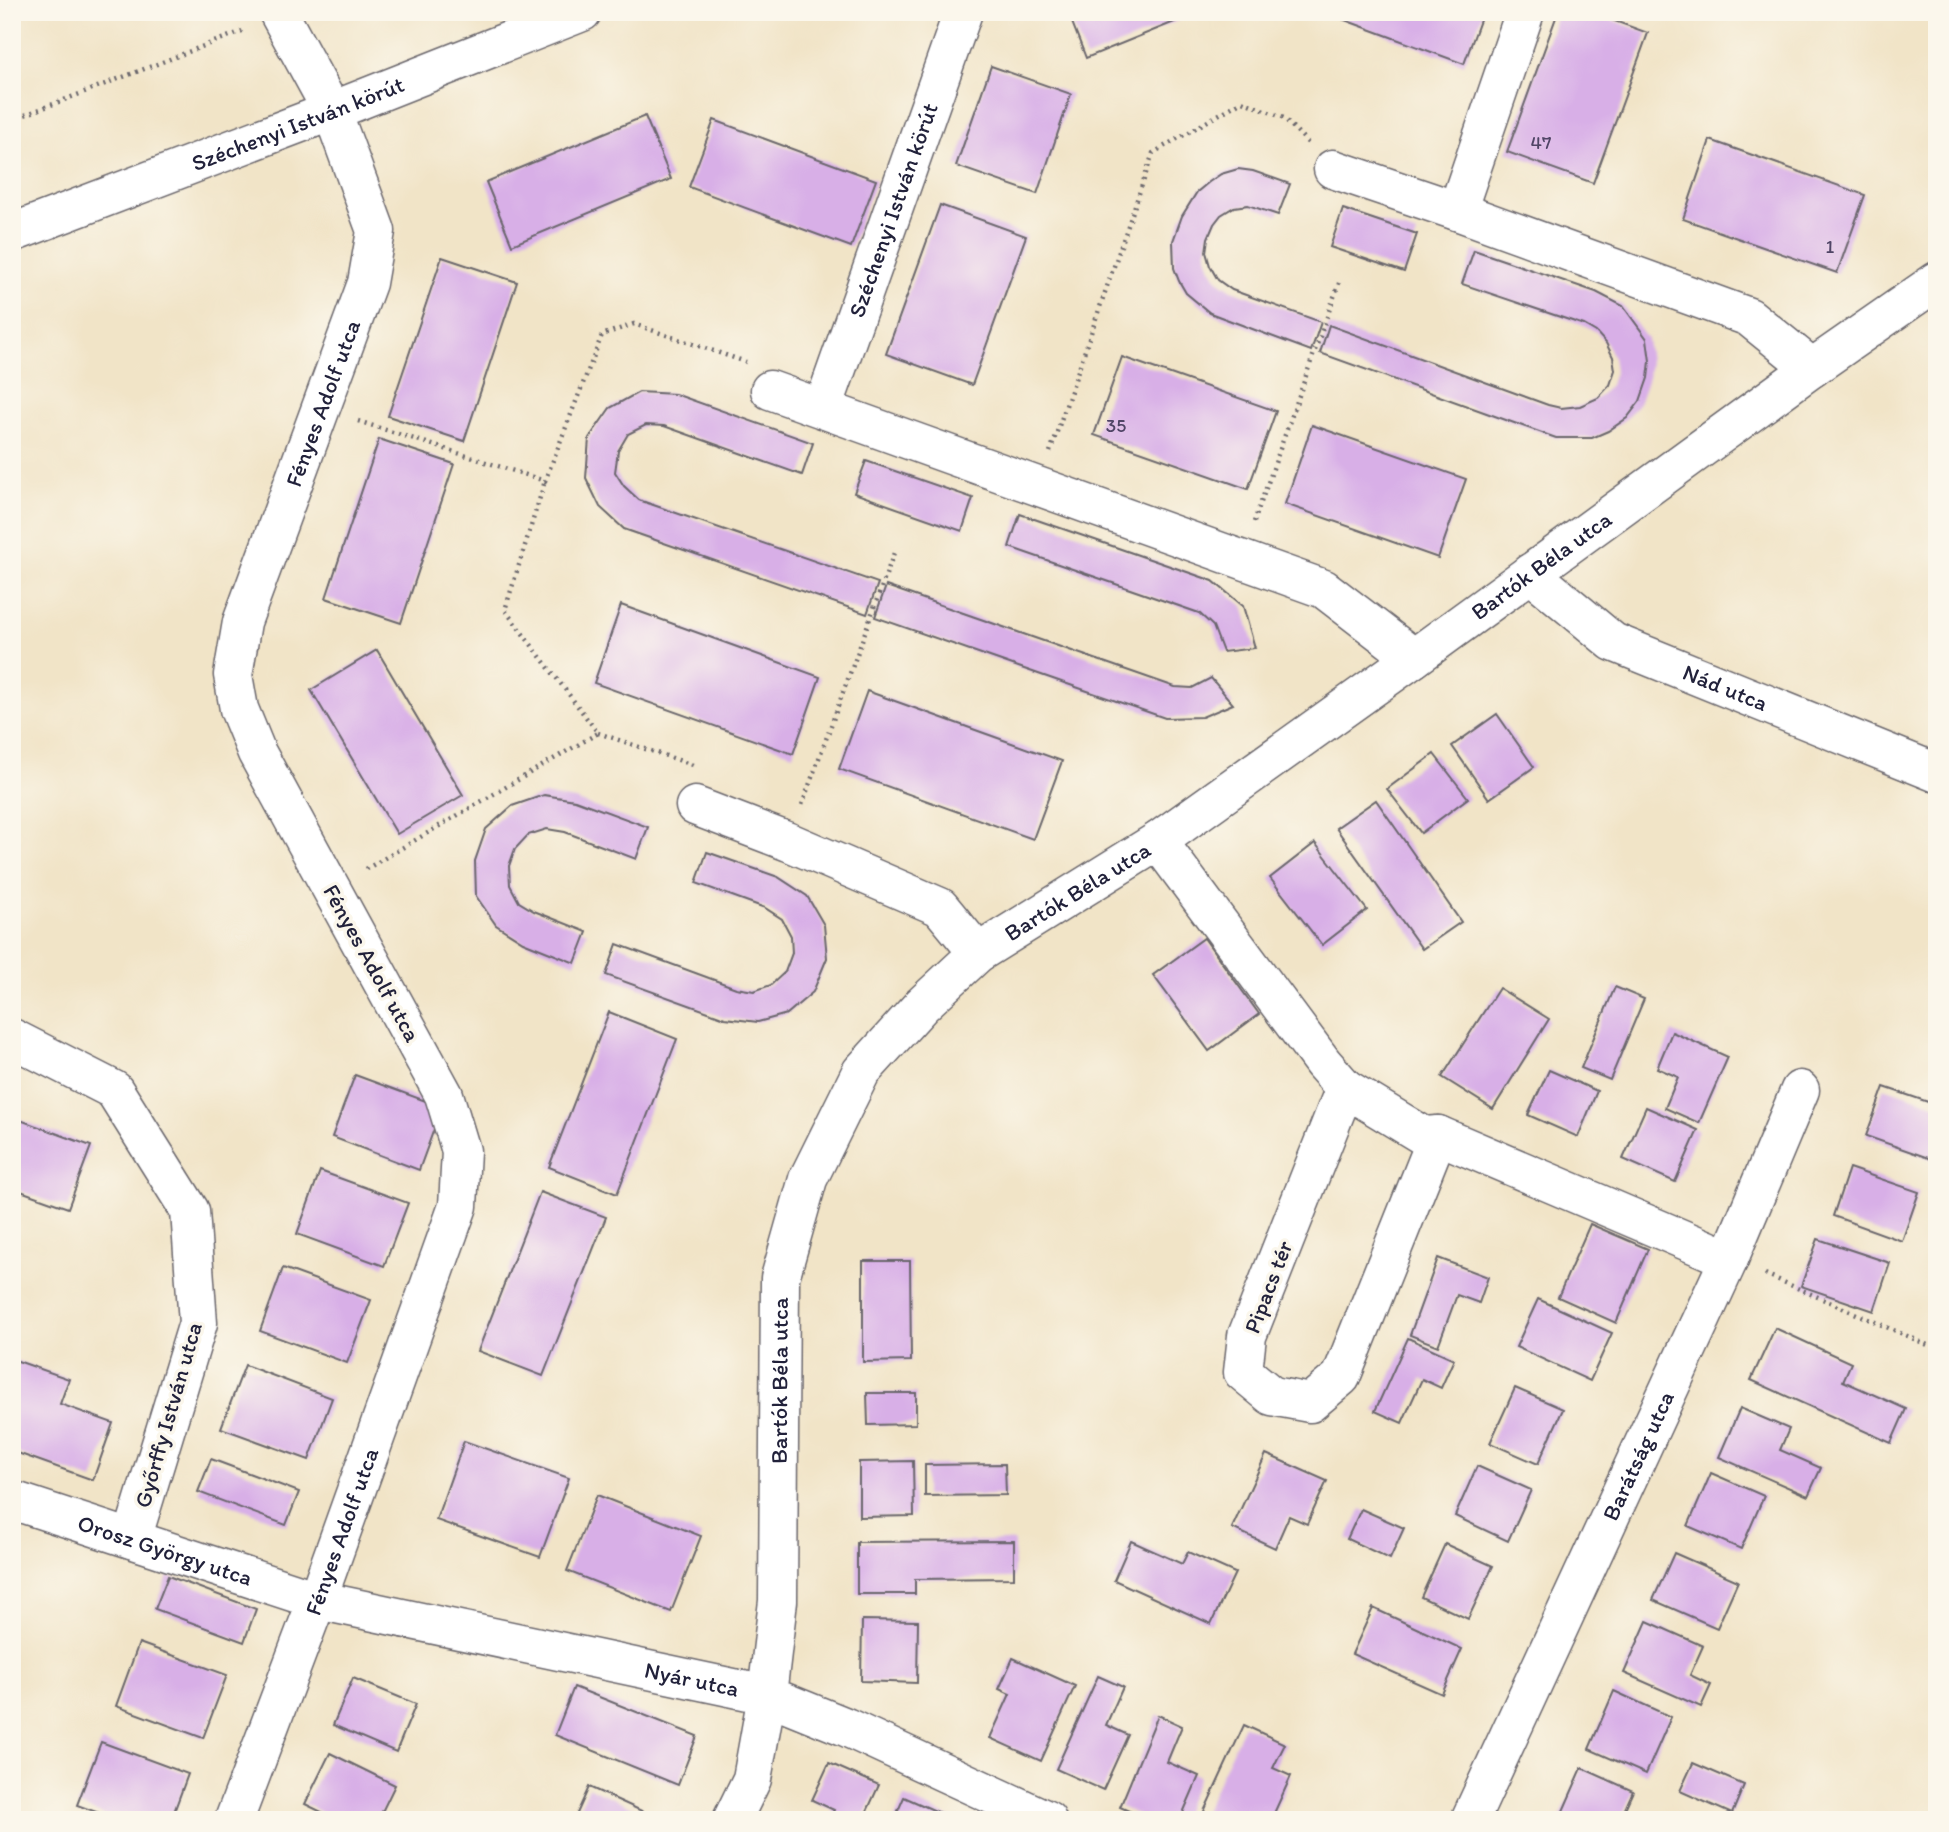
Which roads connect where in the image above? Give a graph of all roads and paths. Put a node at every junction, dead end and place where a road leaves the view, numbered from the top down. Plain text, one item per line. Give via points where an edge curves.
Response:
1 (582, 12) edge
2 (963, 12) edge
3 (1525, 12) edge
4 (279, 15) edge
5 (332, 111) junction
6 (12, 120) edge
7 (1333, 169) joint
8 (1457, 211) junction
9 (12, 233) edge
10 (1937, 281) edge
11 (1339, 283) dead end
12 (1812, 368) junction
13 (770, 390) joint
14 (822, 408) junction
15 (320, 409) junction
16 (545, 481) junction
17 (1038, 485) junction
18 (895, 550) dead end
19 (1241, 559) junction
20 (1530, 573) junction
21 (1414, 659) junction
22 (1937, 773) edge
23 (695, 806) dead end
24 (1158, 841) junction
25 (789, 842) junction
26 (332, 889) junction
27 (978, 953) junction
28 (12, 1038) edge
29 (1345, 1088) junction
30 (1800, 1090) dead end
31 (1438, 1135) junction
32 (1729, 1259) junction
33 (1937, 1349) edge
34 (12, 1500) edge
35 (132, 1539) junction
36 (317, 1600) junction
37 (767, 1695) junction
38 (234, 1820) edge
39 (732, 1820) edge
40 (1047, 1820) edge
41 (1470, 1820) edge

1 - 5 street, Széchenyi István körút
2 - 14 street, Széchenyi István körút
3 - 8 street
4 - 5 street, Fényes Adolf utca
4 - 6 path
5 - 9 street, Széchenyi István körút
5 - 15 street, Fényes Adolf utca via 376,231 367,283
7 - 8 street
7 - 17 path via 1284,118 1242,102 1153,153
8 - 12 street via 1749,317
10 - 12 street, Bartók Béla utca
11 - 19 path
12 - 20 street, Bartók Béla utca
13 - 14 street
13 - 16 path via 766,368 634,324 602,335
14 - 17 street
15 - 16 path
15 - 26 street, Fényes Adolf utca via 242,622 233,675 239,709 257,753
16 - 26 path via 505,610 598,733
17 - 19 street
18 - 25 path
19 - 21 street via 1324,589
20 - 21 street, Bartók Béla utca
20 - 22 street, Nád utca via 1613,642
21 - 24 street, Bartók Béla utca
23 - 25 street
24 - 27 street, Bartók Béla utca
24 - 29 street
25 - 27 street via 940,907
26 - 36 street, Fényes Adolf utca via 444,1095 461,1151 458,1206
27 - 37 street, Bartók Béla utca via 861,1072 808,1179 780,1278 778,1601
28 - 35 street, Győrffy István utca via 114,1090 190,1211 198,1323
29 - 31 street via 1424,1136
29 - 31 street, Pipacs tér via 1247,1336 1244,1372 1272,1395 1310,1403 1341,1377
30 - 32 street, Barátság utca
31 - 32 street
32 - 33 path
32 - 41 street, Barátság utca
34 - 35 street, Orosz György utca
35 - 36 street, Orosz György utca
36 - 37 street, Nyár utca
36 - 38 street, Fényes Adolf utca
37 - 39 street, Bartók Béla utca via 752,1779
37 - 40 street, Nyár utca

